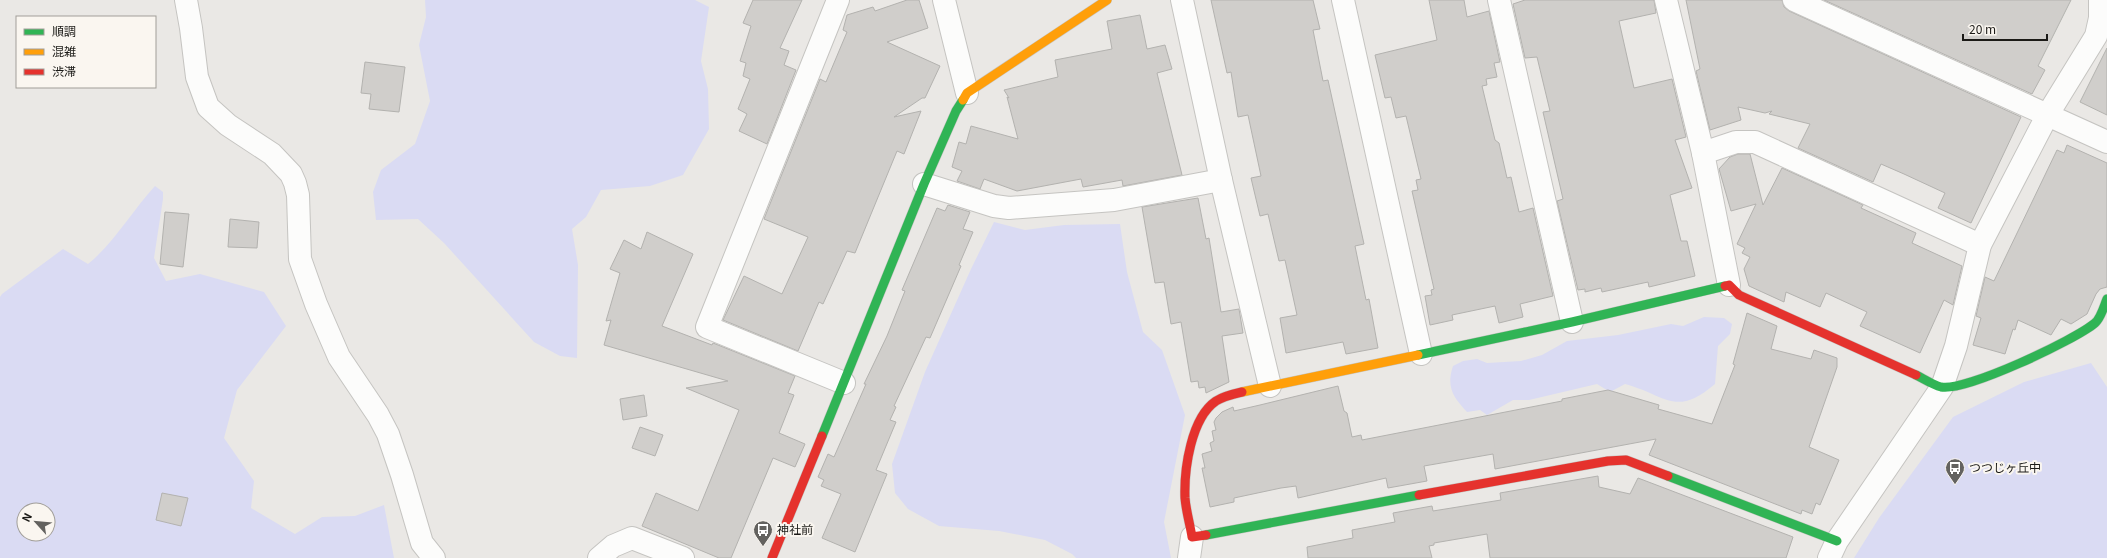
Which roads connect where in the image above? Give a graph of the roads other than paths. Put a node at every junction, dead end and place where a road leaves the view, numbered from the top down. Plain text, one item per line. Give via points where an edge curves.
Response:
1 (186, 0) edge
2 (838, 0) edge
3 (944, 0) edge
4 (1107, 0) edge
5 (1182, 0) edge
6 (1343, 0) edge
7 (1499, 0) edge
8 (1666, 0) edge
9 (1794, 0) edge
10 (2100, 0) edge
11 (967, 93) junction
12 (2048, 114) junction
13 (2107, 142) edge
14 (1703, 153) junction
15 (1221, 180) junction
16 (924, 184) junction
17 (1980, 245) junction
18 (1729, 285) junction
19 (2107, 299) edge
20 (1572, 322) junction
21 (1422, 354) junction
22 (844, 383) junction
23 (1270, 386) junction
24 (1942, 387) junction
25 (1190, 548) edge
26 (1833, 549) edge
27 (433, 558) edge
28 (599, 558) edge
29 (683, 558) edge
30 (772, 558) edge

1 - 27 street via 197,77 208,107 272,154 291,174 295,183 298,195 300,259 316,304 339,356 388,434 422,543
2 - 22 street via 707,327
3 - 11 street
4 - 11 street
5 - 15 street
6 - 21 street
7 - 20 street
8 - 14 street
9 - 12 street
10 - 12 street via 2096,36
11 - 16 street via 956,111
12 - 13 street
12 - 17 street
14 - 17 street via 1736,142 1755,142
14 - 18 street
15 - 16 street via 1114,200 1009,208 994,206
15 - 23 street
16 - 22 street
17 - 24 street via 1956,346
18 - 20 street
18 - 24 street via 1739,295
19 - 24 street via 2096,322 2085,331 2055,347 1972,382
20 - 21 street
21 - 23 street
22 - 30 street
23 - 25 street via 1224,397 1207,408 1198,423 1188,460 1185,496
24 - 26 street
25 - 26 street via 1600,462 1626,460
28 - 29 street via 613,546 632,538

